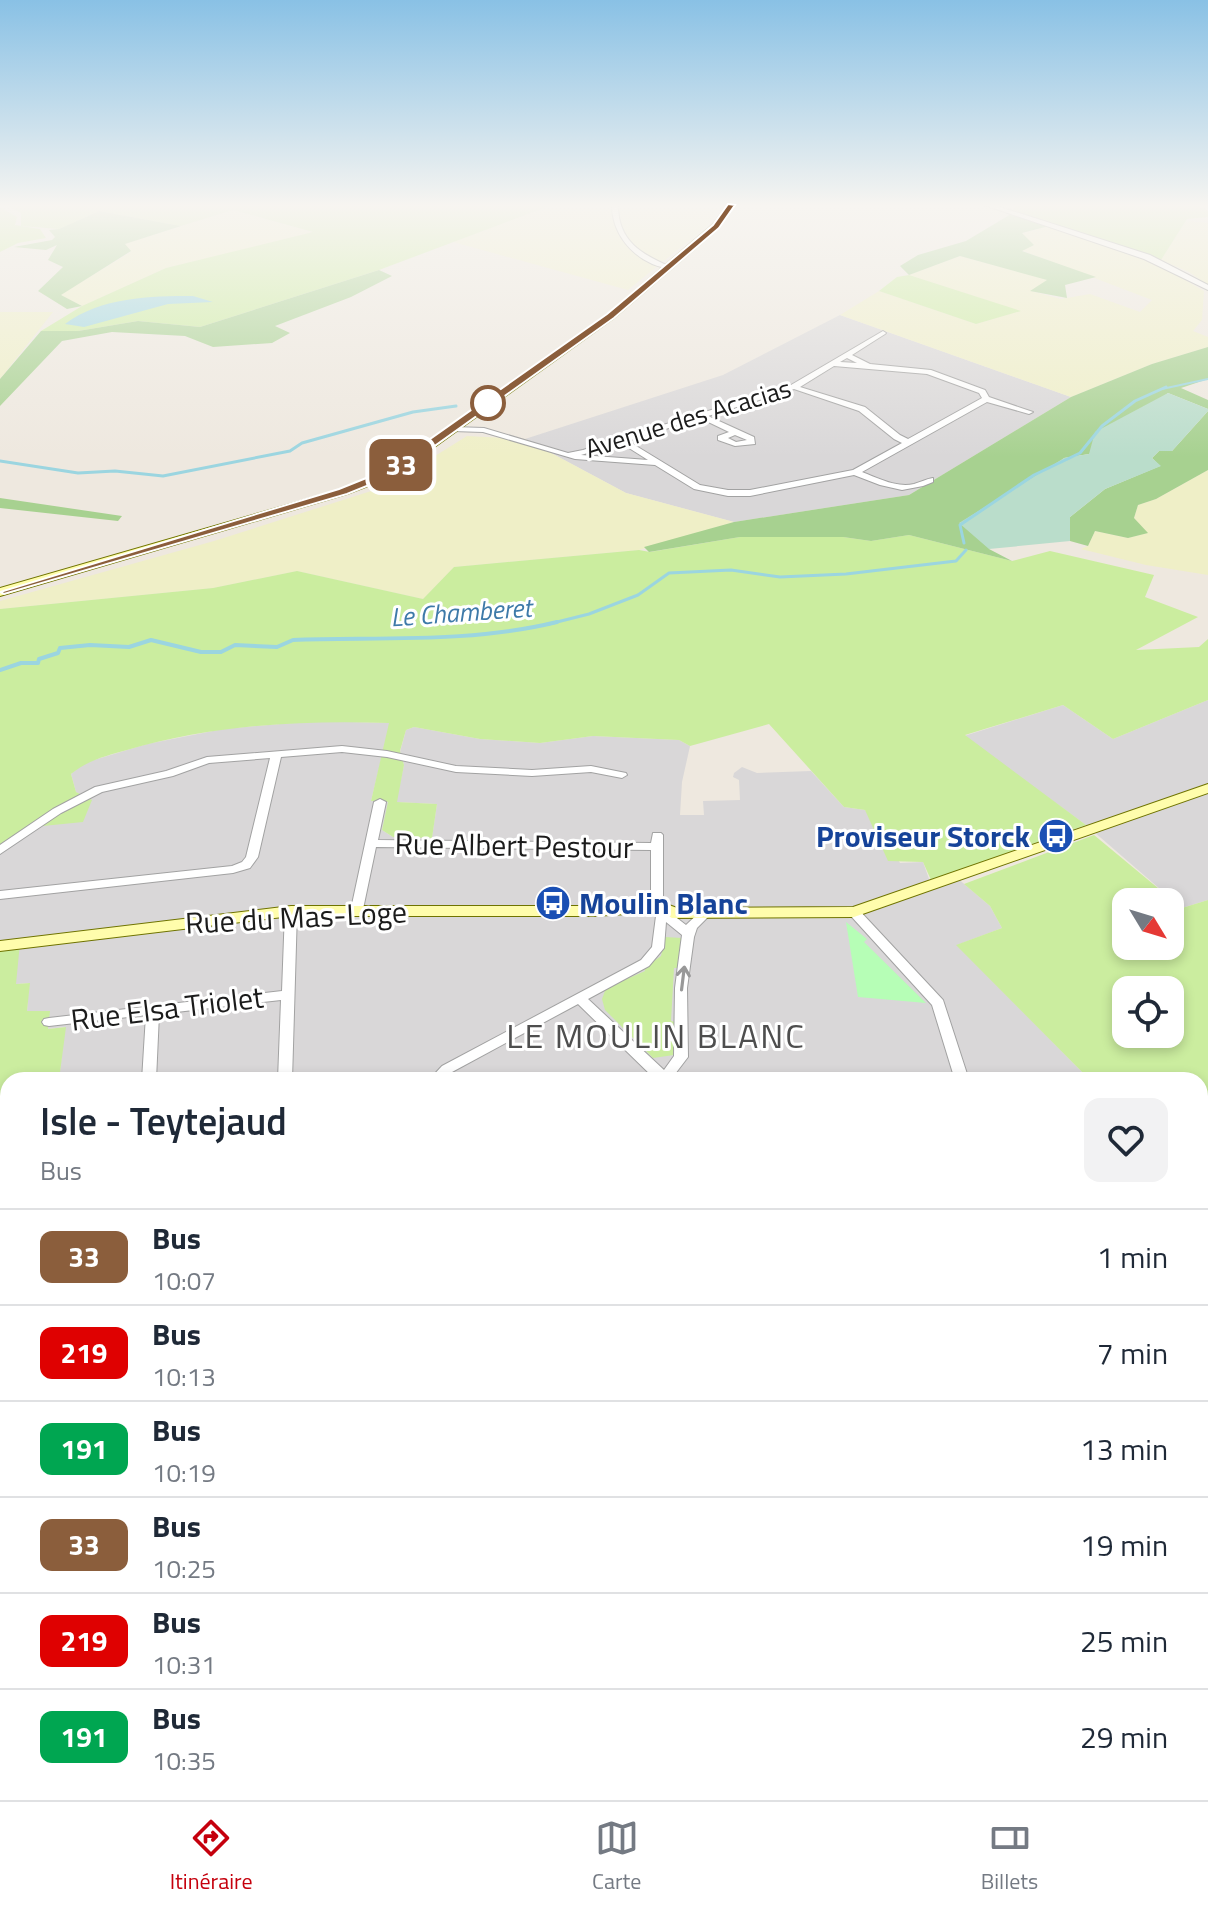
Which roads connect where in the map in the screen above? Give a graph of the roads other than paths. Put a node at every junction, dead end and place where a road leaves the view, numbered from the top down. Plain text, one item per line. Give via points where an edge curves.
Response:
1 (644, 289) edge
2 (883, 333) dead end
3 (848, 356) junction
4 (834, 364) junction
5 (868, 366) junction
6 (794, 387) junction
7 (986, 399) junction
8 (1029, 412) dead end
9 (699, 415) junction
10 (466, 419) junction
11 (453, 429) junction
12 (484, 430) junction
13 (734, 432) dead end
14 (621, 440) junction
15 (909, 443) junction
16 (635, 450) junction
17 (568, 455) junction
18 (620, 460) junction
19 (659, 465) junction
20 (855, 472) junction
21 (930, 480) dead end
22 (0, 592) edge
23 (276, 754) junction
24 (622, 775) dead end
25 (1208, 788) edge
26 (380, 802) dead end
27 (372, 843) junction
28 (0, 850) edge
29 (0, 895) edge
30 (357, 909) junction
31 (291, 911) junction
32 (707, 912) junction
33 (854, 912) junction
34 (662, 914) junction
35 (689, 934) junction
36 (0, 946) edge
37 (286, 995) junction
38 (579, 998) junction
39 (153, 1010) junction
40 (49, 1022) dead end
41 (149, 1072) edge
42 (285, 1072) edge
43 (444, 1072) edge
44 (657, 1072) edge
45 (671, 1072) edge
46 (960, 1072) edge

1 - 10 main road
2 - 3 street, Avenue des Acacias
3 - 4 street, Avenue des Acacias
3 - 5 street
4 - 5 street
4 - 6 street, Avenue des Acacias
5 - 7 street via 928,372 982,392
6 - 9 street, Avenue des Acacias
6 - 15 street via 862,409
7 - 8 street
7 - 15 street
9 - 13 street
9 - 14 street, Avenue des Acacias
10 - 11 main road
10 - 12 street, Avenue des Acacias
11 - 12 street, Avenue des Acacias
11 - 22 main road via 362,485
12 - 17 street, Avenue des Acacias
14 - 16 street
14 - 17 street, Avenue des Acacias
15 - 20 street
16 - 18 street
16 - 19 street
17 - 18 street
18 - 19 street
19 - 20 street via 697,487 728,493
20 - 21 street via 899,489
23 - 24 street via 342,749 456,769 591,769
23 - 28 street via 207,760 99,789
23 - 29 street via 246,865
25 - 33 main road, Rue du Mas-Loge
26 - 27 street
27 - 30 street
27 - 34 street, Rue Albert Pestour via 656,841
30 - 31 main road, Rue du Mas-Loge
30 - 34 main road, Rue du Mas-Loge
31 - 36 main road, Rue du Mas-Loge
31 - 37 street
32 - 33 main road, Rue du Mas-Loge
32 - 34 main road, Rue du Mas-Loge
32 - 35 street
33 - 46 street via 938,1003
34 - 35 street
34 - 38 street, Rue Albert Pestour via 654,955
45 -> 35 street via 681,1057 681,988
37 - 39 street, Rue Elsa Triolet
37 - 42 street
38 - 43 street
38 - 44 street
39 - 40 street, Rue Elsa Triolet
39 - 41 street

